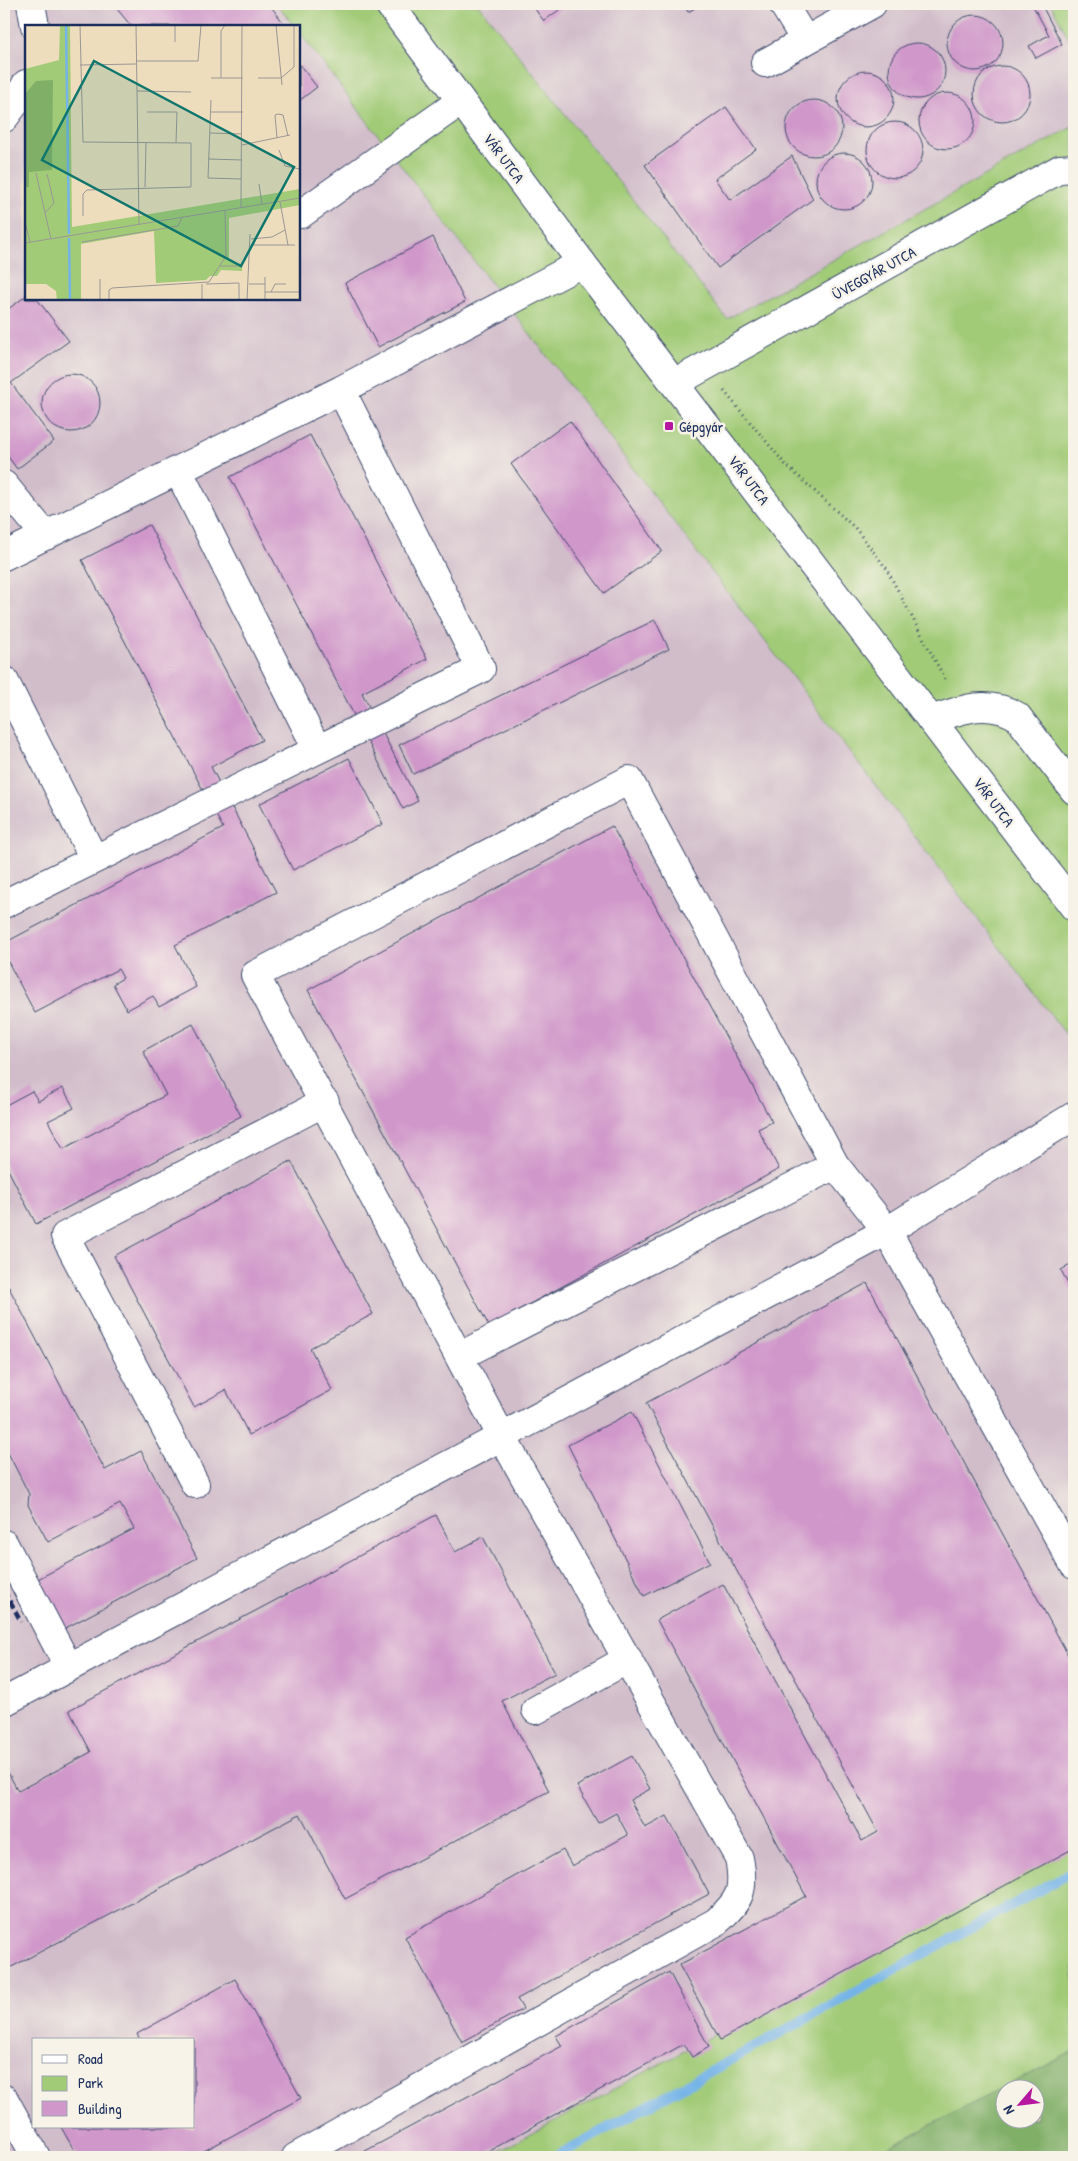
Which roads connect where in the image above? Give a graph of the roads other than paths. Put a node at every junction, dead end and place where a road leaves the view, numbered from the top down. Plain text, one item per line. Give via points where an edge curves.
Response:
1 (31, 4) edge
2 (389, 4) edge
3 (783, 4) edge
4 (858, 7) edge
5 (35, 25) edge
6 (806, 40) junction
7 (764, 63) dead end
8 (25, 86) edge
9 (461, 101) junction
10 (4, 118) edge
11 (1074, 168) edge
12 (301, 214) dead end
13 (582, 264) junction
14 (675, 383) junction
15 (341, 390) junction
16 (178, 470) junction
17 (4, 485) edge
18 (46, 536) junction
19 (4, 556) edge
20 (4, 680) edge
21 (931, 720) junction
22 (317, 750) junction
23 (1074, 790) edge
24 (94, 859) junction
25 (4, 904) edge
26 (1074, 907) edge
27 (325, 1102) junction
28 (1074, 1116) edge
29 (835, 1165) junction
30 (887, 1231) junction
31 (460, 1356) junction
32 (501, 1435) junction
33 (195, 1484) dead end
34 (4, 1544) edge
35 (1074, 1565) edge
36 (628, 1659) junction
37 (68, 1666) junction
38 (4, 1702) edge
39 (536, 1710) dead end
40 (4, 2099) edge
41 (36, 2157) edge
42 (296, 2157) edge

1 - 5 main road
2 - 9 main road, VÁR UTCA
3 - 6 main road
4 - 6 main road
6 - 7 main road
8 - 10 main road
9 - 12 main road
9 - 13 main road, VÁR UTCA
11 - 14 main road, ÜVEGGYÁR UTCA via 1060,169
13 - 14 main road, VÁR UTCA
13 - 15 main road
14 - 21 main road, VÁR UTCA
15 - 16 main road
15 - 22 main road via 481,669
16 - 18 main road
16 - 22 main road
17 - 18 main road
18 - 19 main road
20 - 24 main road
21 - 23 main road via 961,709 993,706 1004,709 1017,716
21 - 26 main road, VÁR UTCA
22 - 24 main road
24 - 25 main road
27 - 29 main road via 255,975 629,780
27 - 31 main road
27 - 33 main road via 65,1236
28 - 30 main road
29 - 30 main road
29 - 31 main road
30 - 32 main road
30 - 35 main road
31 - 32 main road
32 - 36 main road
32 - 37 main road
34 - 37 main road
36 - 39 main road
36 - 42 main road via 740,1858 744,1880 739,1897 716,1922
37 - 38 main road
40 - 41 main road

